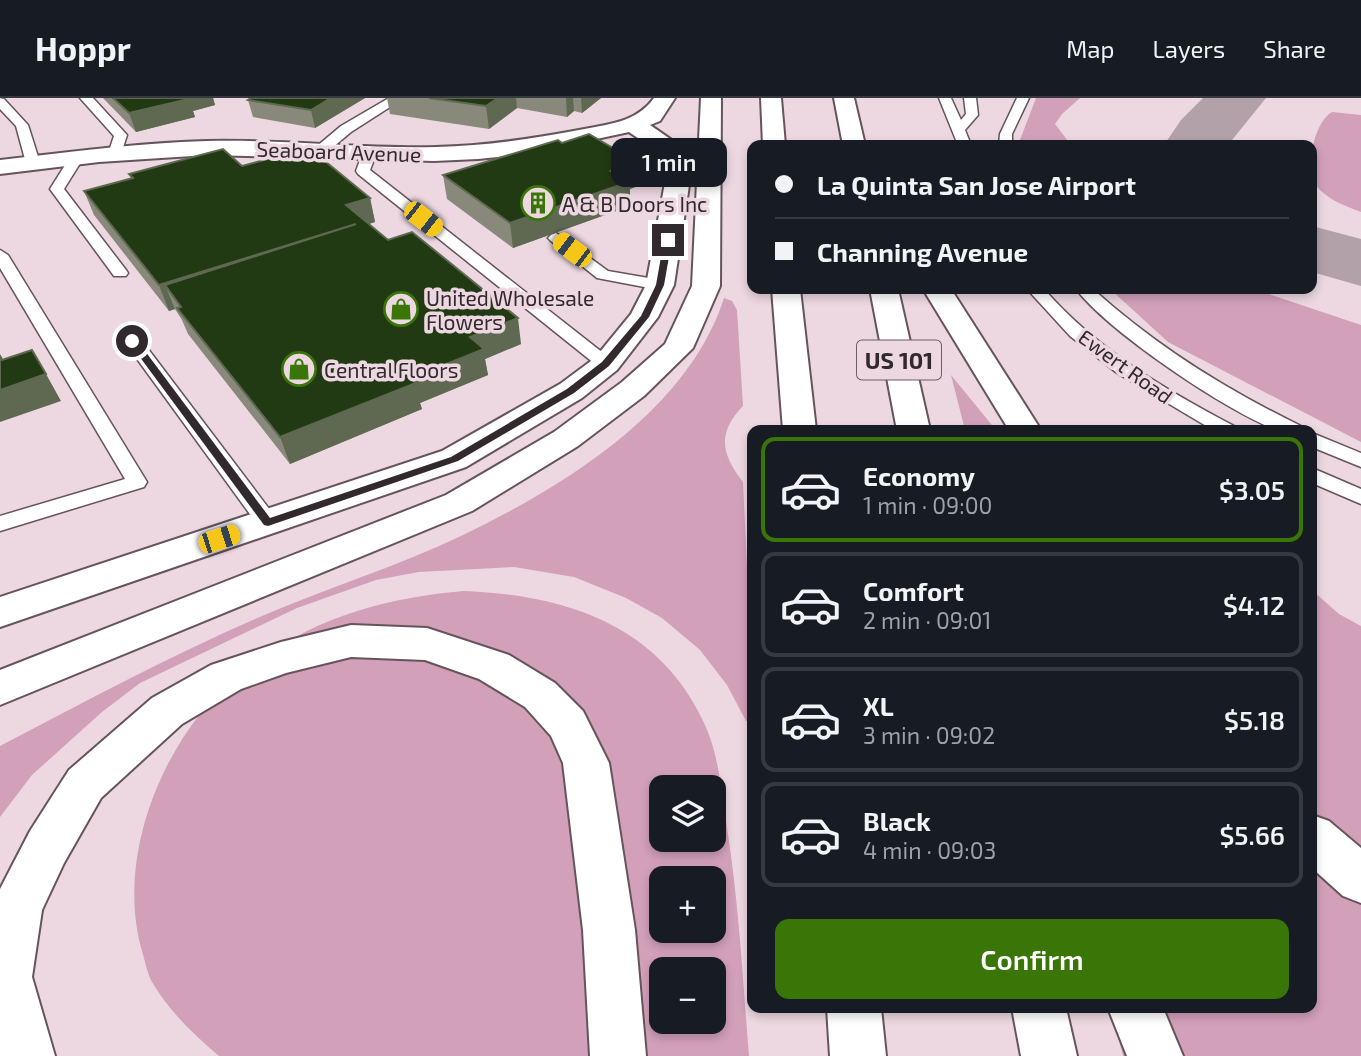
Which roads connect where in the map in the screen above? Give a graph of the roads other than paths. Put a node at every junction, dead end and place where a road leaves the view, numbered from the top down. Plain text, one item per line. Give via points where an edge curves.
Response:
1 (86, 98) edge
2 (398, 98) edge
3 (665, 98) edge
4 (711, 98) edge
5 (771, 98) edge
6 (844, 98) edge
7 (946, 98) edge
8 (970, 98) edge
9 (1023, 98) edge
10 (0, 102) edge
11 (632, 125) junction
12 (958, 130) junction
13 (774, 140) edge
14 (853, 140) edge
15 (963, 140) edge
16 (1005, 140) edge
17 (321, 150) junction
18 (370, 152) junction
19 (115, 154) junction
20 (77, 157) junction
21 (33, 163) junction
22 (0, 167) edge
23 (556, 238) edge
24 (0, 255) edge
25 (120, 273) edge
26 (660, 285) junction
27 (786, 294) edge
28 (885, 294) edge
29 (940, 294) edge
30 (1040, 294) edge
31 (1090, 294) edge
32 (132, 341) dead end
33 (606, 364) junction
34 (800, 425) edge
35 (913, 425) edge
36 (1022, 425) edge
37 (1218, 425) edge
38 (1284, 425) edge
39 (1317, 441) edge
40 (1361, 461) edge
41 (1317, 477) edge
42 (1361, 497) edge
43 (268, 523) junction
44 (0, 524) edge
45 (0, 612) edge
46 (0, 688) edge
47 (1317, 840) edge
48 (1361, 880) edge
49 (854, 1013) edge
50 (1040, 1013) edge
51 (1137, 1013) edge
52 (27, 1056) edge
53 (618, 1056) edge
54 (858, 1056) edge
55 (1049, 1056) edge
56 (1155, 1056) edge

1 - 19 lane via 121,135
2 - 17 lane
3 - 11 main road, Seaboard Avenue via 652,116
4 - 46 main road via 706,286 678,348 633,389 566,439 459,503
5 - 13 main road
6 - 14 main road
7 - 12 lane
8 - 12 lane via 972,115
9 - 16 lane
10 - 21 lane via 22,125
11 - 18 main road, Seaboard Avenue via 527,147
11 - 26 main road via 668,146 679,172
12 - 15 lane
17 - 18 main road, Seaboard Avenue
17 - 19 main road, Seaboard Avenue via 247,147
18 - 33 lane via 363,171
19 - 20 main road, Seaboard Avenue
20 - 21 main road, Seaboard Avenue
20 - 25 lane via 57,189
21 - 22 main road, Seaboard Avenue
23 - 26 lane via 603,275
24 - 44 lane via 137,482
26 - 33 main road via 645,317
27 - 34 main road
28 - 35 main road, US 101
29 - 36 main road
30 - 37 lane, Ewert Road via 1086,340 1180,405
31 - 38 lane via 1147,345 1201,382
32 - 43 lane
33 - 43 main road via 534,414 454,459
39 - 40 lane
41 - 42 lane
43 - 45 main road
47 - 48 main road
49 - 54 main road
50 - 55 main road
51 - 56 main road
52 - 53 main road via 5,977 17,908 47,846 85,784 167,711 226,677 351,641 427,644 494,667 540,695 567,724 586,763 609,930

